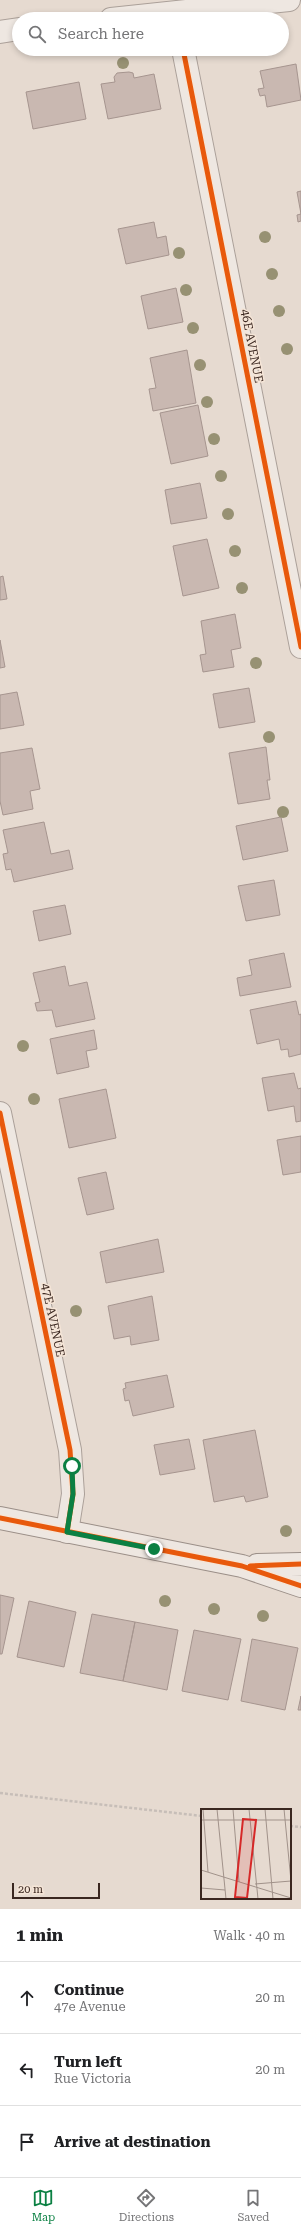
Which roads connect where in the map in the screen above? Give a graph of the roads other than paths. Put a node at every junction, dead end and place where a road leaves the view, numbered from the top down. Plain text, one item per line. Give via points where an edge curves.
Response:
1 (289, 0) edge
2 (174, 10) edge
3 (160, 12) edge
4 (12, 30) edge
5 (0, 32) edge
6 (184, 56) edge
7 (301, 647) edge
8 (0, 1113) edge
9 (0, 1518) edge
10 (67, 1532) junction
11 (301, 1564) edge
12 (242, 1566) junction
13 (301, 1586) edge

1 - 2 street
2 - 3 street
4 - 5 street
6 - 7 street, 46E AVENUE
8 - 10 street, 47E AVENUE via 70,1450 73,1494
9 - 10 street
10 - 12 street
11 - 12 street
12 - 13 street

